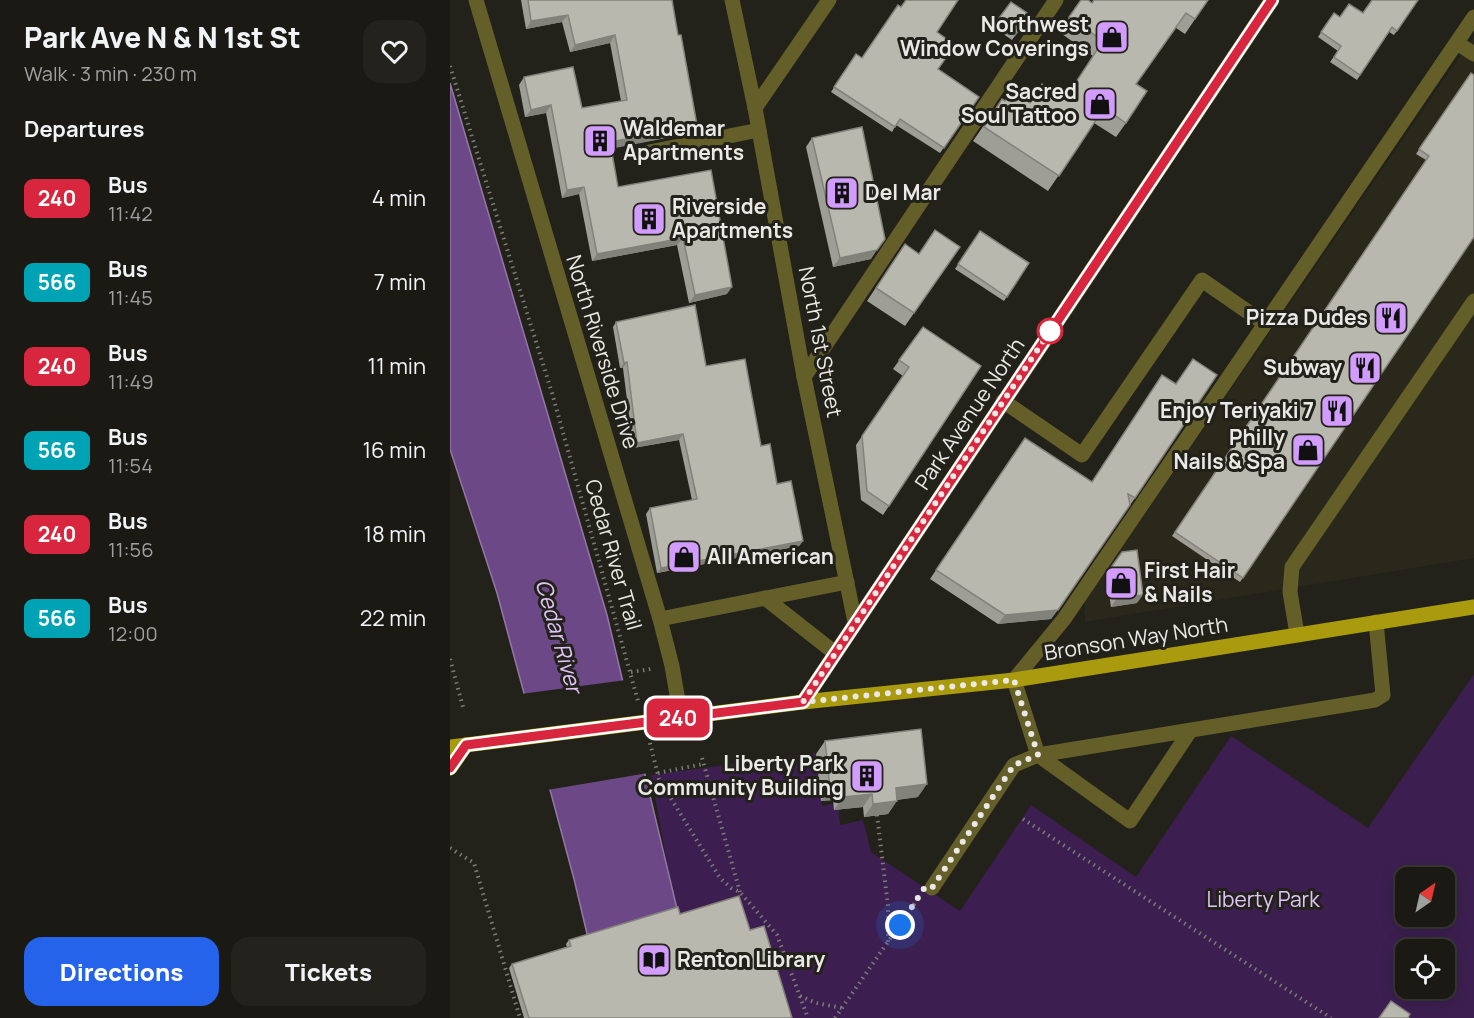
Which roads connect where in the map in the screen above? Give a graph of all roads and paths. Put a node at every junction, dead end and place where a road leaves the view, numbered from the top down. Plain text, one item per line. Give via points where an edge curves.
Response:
1 (476, 0) edge
2 (732, 0) edge
3 (830, 0) edge
4 (1056, 0) edge
5 (1272, 0) edge
6 (1474, 17) edge
7 (1457, 43) junction
8 (1474, 54) edge
9 (450, 66) edge
10 (755, 108) junction
11 (759, 130) junction
12 (649, 152) dead end
13 (1474, 301) edge
14 (1264, 323) junction
15 (804, 377) junction
16 (1003, 401) junction
17 (847, 582) junction
18 (765, 598) junction
19 (1474, 607) edge
20 (660, 619) junction
21 (855, 622) junction
22 (1376, 622) junction
23 (1297, 634) junction
24 (835, 653) junction
25 (450, 659) edge
26 (1014, 680) junction
27 (803, 702) junction
28 (640, 706) dead end
29 (463, 707) dead end
30 (681, 718) junction
31 (1190, 731) junction
32 (649, 739) dead end
33 (470, 744) junction
34 (450, 747) edge
35 (1038, 755) junction
36 (702, 758) dead end
37 (703, 764) junction
38 (450, 768) edge
39 (658, 773) junction
40 (877, 815) edge
41 (1023, 819) dead end
42 (450, 848) edge
43 (932, 888) joint
44 (740, 892) junction
45 (888, 944) junction
46 (800, 995) junction
47 (842, 1008) junction
48 (520, 1018) edge
49 (808, 1018) edge
50 (835, 1018) edge
51 (1331, 1018) edge

1 - 20 street, North Riverside Drive
2 - 10 street, North 1st Street
3 - 10 street
4 - 15 street
5 - 16 street, Park Avenue North
6 - 7 street
7 - 8 street
7 - 14 street
9 - 28 path, Cedar River Trail via 552,393
10 - 11 street, North 1st Street
11 - 12 street
11 - 15 street, North 1st Street
13 - 23 street via 1292,567 1290,592
14 - 16 street via 1202,280 1082,455
14 - 26 street via 1064,619
15 - 17 street, North 1st Street
16 - 21 street, Park Avenue North
17 - 18 street
17 - 21 street, North 1st Street
18 - 20 street
18 - 24 street
19 - 22 main road, Bronson Way North
20 - 30 street, North Riverside Drive
21 - 24 street, Park Avenue North
22 - 23 main road, Bronson Way North
22 - 31 street via 1383,695 1375,700
23 - 26 main road, Bronson Way North
24 - 27 street, Park Avenue North
25 - 29 path
26 - 27 main road, Bronson Way North
26 - 35 street
27 - 30 main road, Bronson Way North
30 - 33 main road, Bronson Way North
31 - 35 street
31 - 35 street via 1130,820
32 - 39 path
33 - 34 main road, Bronson Way North
33 - 38 main road
35 - 43 street via 1014,765
36 - 37 path
37 - 39 path
37 - 44 path
39 - 44 path via 720,878
40 - 45 path via 888,906
41 - 51 path
42 - 48 path via 474,863
43 - 45 path via 925,887
44 - 46 path via 777,935
45 - 47 path
46 - 47 path
46 - 49 path
47 - 50 path

